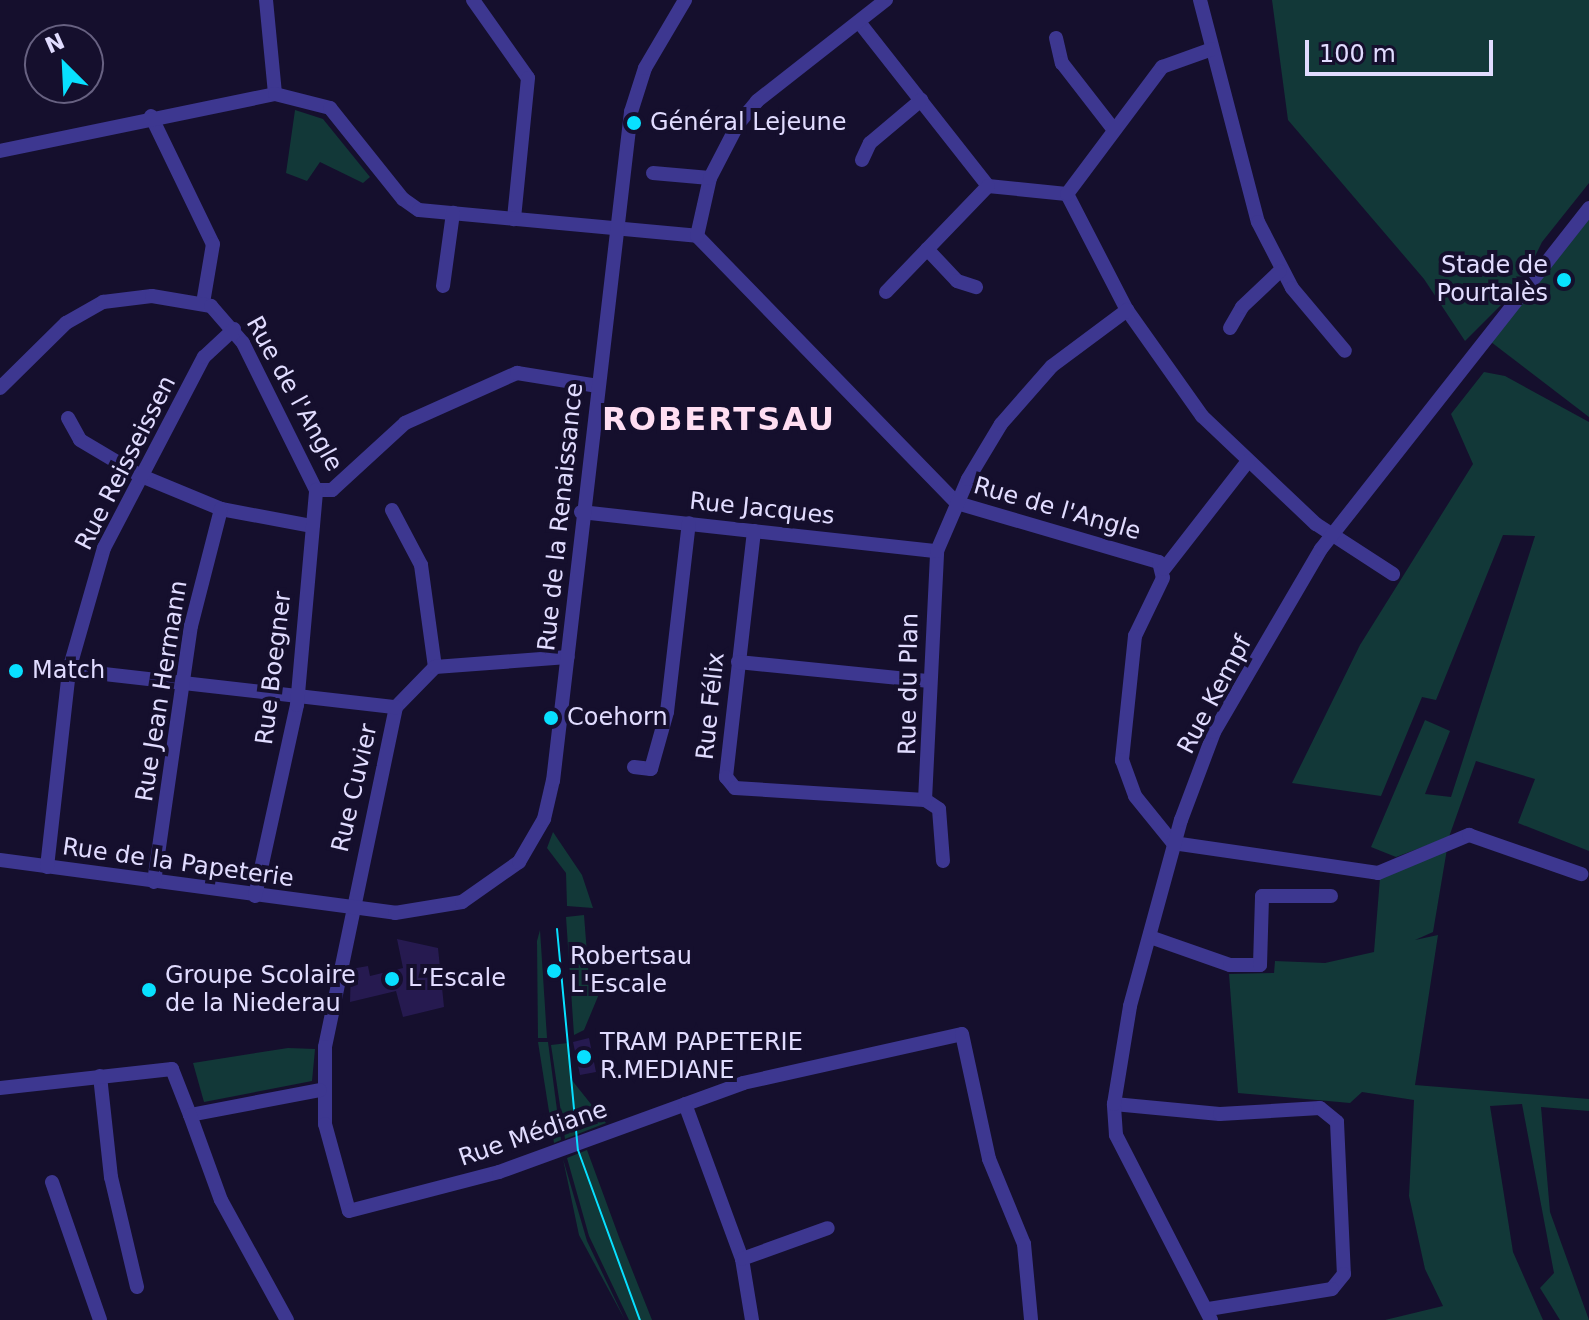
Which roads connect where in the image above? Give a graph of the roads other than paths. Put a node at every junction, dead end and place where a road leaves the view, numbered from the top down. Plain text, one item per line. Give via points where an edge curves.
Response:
1 (266, 0) edge
2 (473, 0) edge
3 (685, 0) edge
4 (886, 0) edge
5 (1200, 0) edge
6 (859, 22) junction
7 (1056, 38) dead end
8 (1212, 49) junction
9 (275, 94) junction
10 (921, 100) junction
11 (151, 116) junction
12 (1114, 130) junction
13 (0, 151) edge
14 (862, 160) dead end
15 (653, 173) dead end
16 (710, 178) junction
17 (988, 186) junction
18 (1067, 194) junction
19 (1589, 208) edge
20 (453, 213) junction
21 (514, 219) junction
22 (616, 231) junction
23 (697, 236) junction
24 (927, 249) junction
25 (1280, 271) junction
26 (443, 286) dead end
27 (976, 287) dead end
28 (886, 292) dead end
29 (203, 303) junction
30 (1127, 310) junction
31 (1230, 328) dead end
32 (234, 329) junction
33 (1345, 351) dead end
34 (598, 386) junction
35 (0, 388) edge
36 (68, 418) dead end
37 (1248, 461) junction
38 (139, 475) junction
39 (316, 490) junction
40 (957, 503) junction
41 (221, 509) junction
42 (392, 510) dead end
43 (581, 512) junction
44 (689, 523) junction
45 (312, 526) junction
46 (754, 531) junction
47 (1331, 535) junction
48 (937, 551) junction
49 (1164, 569) junction
50 (1393, 574) dead end
51 (568, 657) junction
52 (738, 662) junction
53 (435, 667) junction
54 (69, 670) junction
55 (927, 681) junction
56 (183, 682) junction
57 (297, 695) junction
58 (396, 707) junction
59 (634, 767) dead end
60 (925, 800) junction
61 (1173, 843) junction
62 (0, 860) edge
63 (943, 861) dead end
64 (47, 867) junction
65 (1581, 874) dead end
66 (154, 882) junction
67 (255, 896) junction
68 (1331, 896) dead end
69 (350, 908) junction
70 (1150, 937) junction
71 (100, 1076) junction
72 (0, 1088) edge
73 (320, 1090) junction
74 (685, 1104) junction
75 (1114, 1104) junction
76 (190, 1115) junction
77 (52, 1182) dead end
78 (828, 1228) dead end
79 (742, 1259) junction
80 (137, 1287) dead end
81 (1210, 1314) edge
82 (100, 1320) edge
83 (287, 1320) edge
84 (752, 1320) edge
85 (1031, 1320) edge

1 - 9 street
2 - 21 street via 528,78
3 - 22 street, Rue de la Renaissance via 645,68 631,112
4 - 6 street
5 - 8 street
6 - 10 street
6 - 16 street via 757,101 726,141
7 - 12 street via 1062,63
8 - 12 street via 1162,67
8 - 25 street via 1247,188
9 - 11 street
9 - 20 street via 330,108 403,199 419,210
10 - 14 street via 870,143
10 - 17 street
11 - 13 street
11 - 29 street via 213,244
12 - 18 street
15 - 16 street
16 - 23 street
17 - 18 street
17 - 24 street
18 - 30 street
19 - 47 street, Rue Kempf
20 - 21 street
20 - 26 street
21 - 22 street
22 - 23 street
22 - 34 street, Rue de la Renaissance
23 - 40 street, Rue de l'Angle
24 - 27 street via 957,281
24 - 28 street
25 - 31 street via 1242,307
25 - 33 street
29 - 32 street, Rue de l'Angle
29 - 35 street via 140,296 103,302 66,323
30 - 37 street via 1174,382
30 - 40 street, Rue du Plan via 1080,342 1027,392 980,457
32 - 38 street, Rue Reisseissen via 204,357
32 - 39 street, Rue de l'Angle
34 - 39 street, Rue de l'Angle via 517,373 405,423 332,490
34 - 43 street, Rue de la Renaissance
36 - 38 street via 80,440
37 - 47 street
37 - 49 street, Rue de l'Angle
38 - 41 street
38 - 54 street, Rue Reisseissen via 104,548
39 - 45 street, Rue Boegner
40 - 48 street, Rue du Plan
40 - 49 street, Rue de l'Angle via 1144,556
41 - 45 street
41 - 56 street, Rue Jean Hermann
42 - 53 street via 421,565
43 - 44 street, Rue Jacques
43 - 51 street, Rue de la Renaissance
44 - 46 street, Rue Jacques
44 - 59 street via 667,712 651,769
45 - 57 street, Rue Boegner
46 - 48 street, Rue Jacques
46 - 52 street, Rue Félix
47 - 50 street
47 - 61 street, Rue Kempf via 1214,732
48 - 55 street, Rue du Plan
49 - 61 street, Rue de l'Angle via 1135,636 1122,760 1135,796
51 - 53 street
51 - 69 street, Rue de la Renaissance via 549,803 519,862 492,886 444,907 405,913
52 - 55 street
52 - 60 street, Rue Félix via 726,777 735,788
53 - 58 street, Rue Cuvier
54 - 56 street
54 - 64 street, Rue Reisseissen
55 - 60 street, Rue du Plan
56 - 57 street
56 - 66 street, Rue Jean Hermann
57 - 58 street
57 - 67 street, Rue Boegner
58 - 69 street, Rue Cuvier
60 - 63 street, Rue du Plan via 939,809
61 - 65 street via 1378,873 1469,835
61 - 70 street, Rue Kempf
62 - 64 street, Rue de la Papeterie
64 - 66 street, Rue de la Papeterie
66 - 67 street, Rue de la Papeterie
67 - 69 street, Rue de la Papeterie
68 - 70 street via 1262,896 1268,965 1230,965
69 - 73 street, Rue Cuvier
70 - 75 street, Rue Kempf via 1130,1006
71 - 72 street
71 - 76 street via 172,1069
71 - 80 street via 111,1177
73 - 74 street, Rue Médiane via 349,1211 499,1172
73 - 76 street
74 - 79 street
74 - 85 street, Rue Médiane via 743,1083 962,1034 989,1159 1021,1231
75 - 81 street, Rue Kempf via 1116,1135 1128,1165
75 - 81 street via 1220,1114 1320,1108 1337,1122 1344,1274 1332,1289
76 - 83 street via 221,1200
77 - 82 street
78 - 79 street
79 - 84 street

